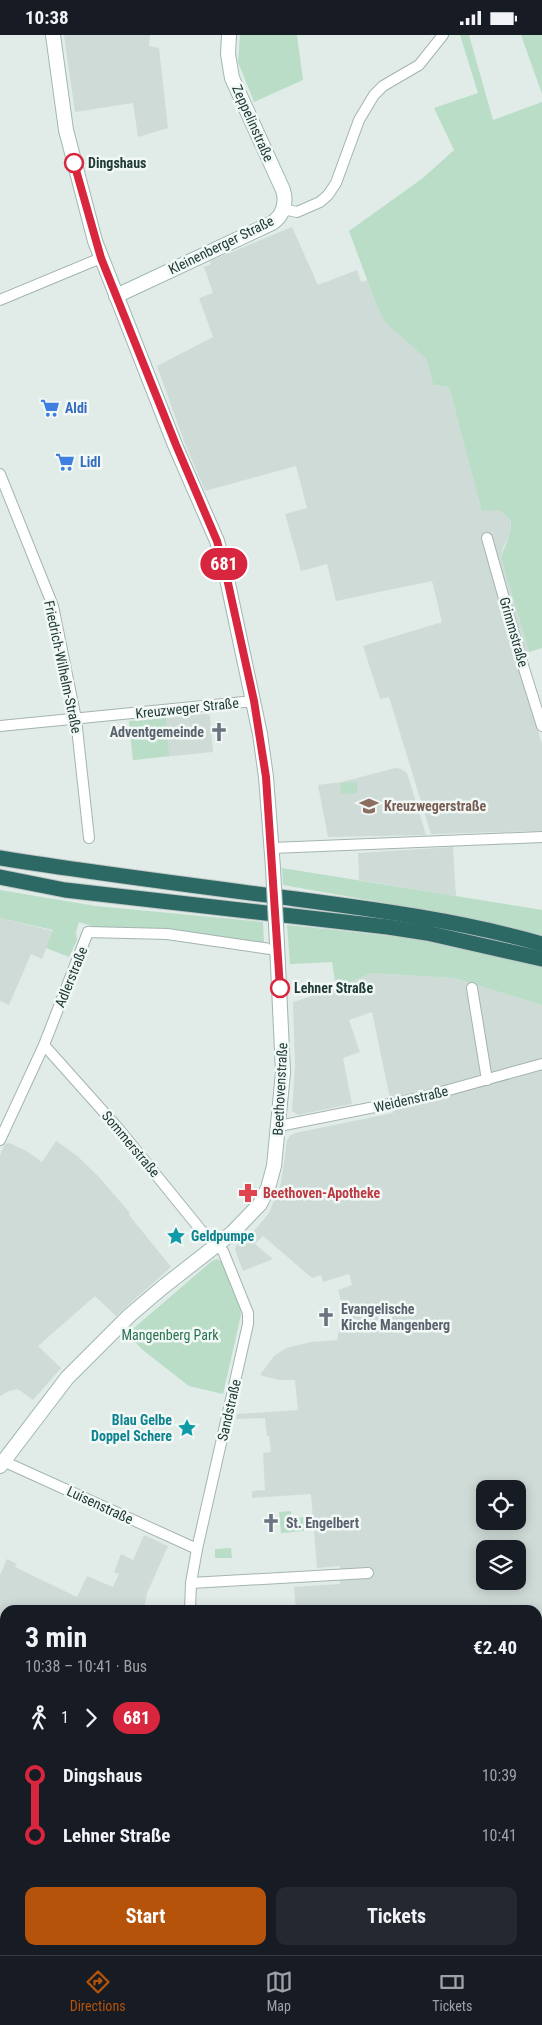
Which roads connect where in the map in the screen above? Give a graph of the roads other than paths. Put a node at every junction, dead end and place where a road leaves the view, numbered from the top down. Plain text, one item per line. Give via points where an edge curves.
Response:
1 (53, 35) edge
2 (229, 35) edge
3 (443, 35) edge
4 (283, 209) junction
5 (101, 258) junction
6 (116, 296) junction
7 (0, 300) edge
8 (0, 474) edge
9 (487, 538) dead end
10 (254, 701) junction
11 (76, 719) junction
12 (0, 726) edge
13 (542, 726) edge
14 (542, 837) edge
15 (89, 838) dead end
16 (272, 848) junction
17 (2, 857) edge
18 (0, 877) edge
19 (542, 945) edge
20 (277, 947) junction
21 (542, 959) edge
22 (472, 988) dead end
23 (44, 1045) junction
24 (542, 1064) edge
25 (488, 1080) junction
26 (279, 1127) junction
27 (0, 1140) edge
28 (220, 1248) junction
29 (2, 1463) edge
30 (196, 1549) junction
31 (368, 1573) dead end
32 (191, 1583) junction
33 (190, 1605) edge

1 - 5 main road, Beethovenstraße via 66,130
2 - 4 main road, Zeppelinstraße via 232,78 283,190
3 - 4 street, Kleinenberger Straße via 419,65 374,95 359,120 336,183 328,195 297,212
4 - 6 main road, Kleinenberger Straße via 272,223
5 - 6 main road, Beethovenstraße
5 - 7 street
6 - 10 main road, Beethovenstraße via 217,541
8 - 11 street, Friedrich-Wilhelm-Straße via 52,606
9 - 13 street, Grimmstraße
10 - 11 street, Kreuzweger Straße
10 - 16 main road, Beethovenstraße via 266,777
11 - 12 street, Kreuzweger Straße
11 - 15 street, Friedrich-Wilhelm-Straße
14 - 16 street
16 - 20 main road, Beethovenstraße, bridge
17 - 19 highway via 343,905 453,923
18 - 21 highway via 75,891 427,933
20 - 23 street, Adlerstraße via 167,934 88,932
20 - 26 main road, Beethovenstraße via 284,1066
22 - 25 street
23 - 27 street, Adlerstraße
23 - 28 street, Sommerstraße via 118,1128 200,1229
24 - 25 street, Weidenstraße
25 - 26 street, Weidenstraße via 420,1098
26 - 28 main road, Beethovenstraße via 268,1188 260,1204
28 - 29 main road, Beethovenstraße via 130,1315 66,1378
28 - 30 street, Sandstraße via 249,1318
29 - 30 street, Luisenstraße
30 - 32 street, Sandstraße
31 - 32 street
32 - 33 street, Sandstraße

